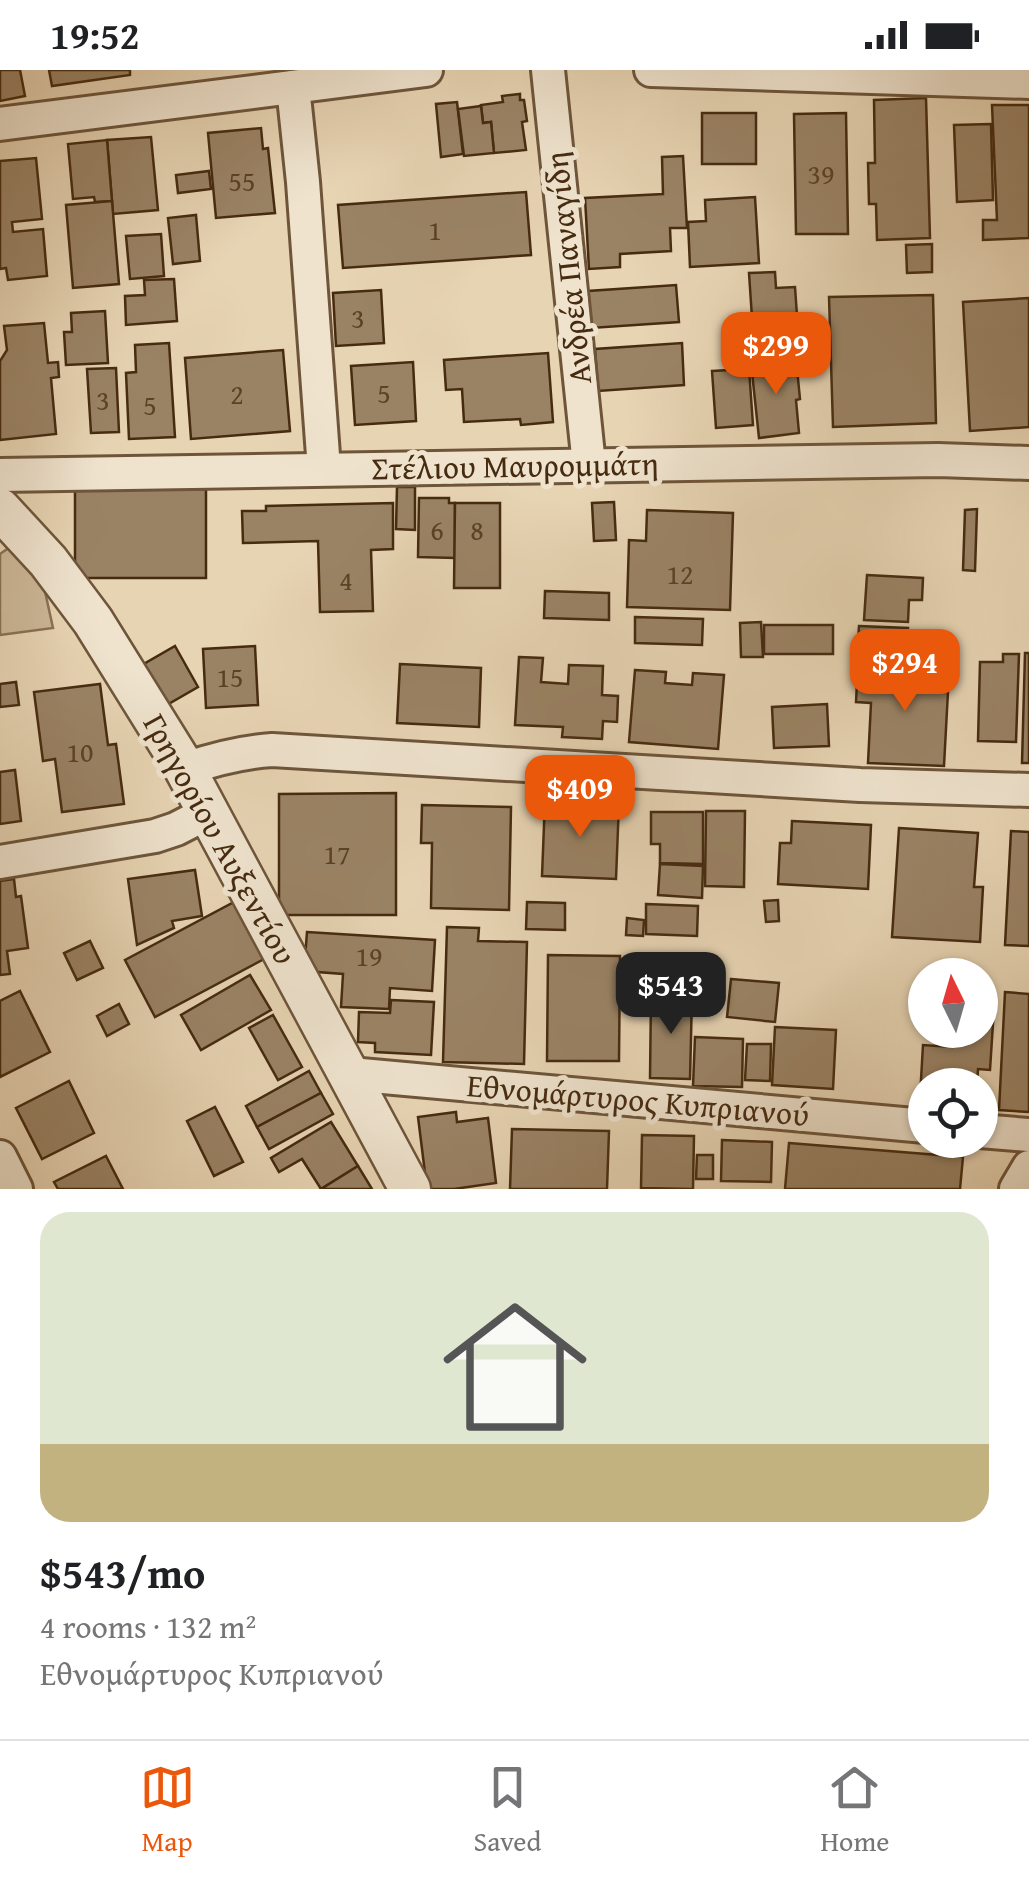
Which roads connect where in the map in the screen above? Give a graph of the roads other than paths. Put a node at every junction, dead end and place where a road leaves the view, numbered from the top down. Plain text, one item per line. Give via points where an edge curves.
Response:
1 (426, 70) edge
2 (548, 70) edge
3 (652, 70) edge
4 (1027, 70) edge
5 (680, 71) edge
6 (1029, 82) edge
7 (292, 87) junction
8 (0, 124) edge
9 (1029, 463) edge
10 (589, 465) junction
11 (324, 469) junction
12 (0, 475) edge
13 (0, 509) edge
14 (185, 769) junction
15 (1029, 790) edge
16 (207, 813) junction
17 (0, 862) edge
18 (350, 1074) junction
19 (908, 1124) edge
20 (998, 1132) edge
21 (1029, 1135) edge
22 (0, 1157) edge
23 (1029, 1167) edge
24 (16, 1189) edge
25 (410, 1189) edge
26 (1016, 1189) edge

1 - 7 street
2 - 10 street, Ανδρέα Παναγίδη
3 - 5 street
4 - 6 street
5 - 6 street
7 - 8 street
7 - 11 street
9 - 10 street, Στέλιου Μαυρομμάτη
10 - 11 street, Στέλιου Μαυρομμάτη
11 - 12 street, Στέλιου Μαυρομμάτη
13 - 14 street, Γρηγορίου Αυξεντίου via 94,621
14 - 15 street via 272,750
14 - 16 street, Γρηγορίου Αυξεντίου
16 - 17 street via 155,836
16 - 18 street, Γρηγορίου Αυξεντίου
18 - 19 street, Εθνομάρτυρος Κυπριανού
18 - 25 street, Γρηγορίου Αυξεντίου
20 - 21 street
22 - 24 street
23 - 26 street

